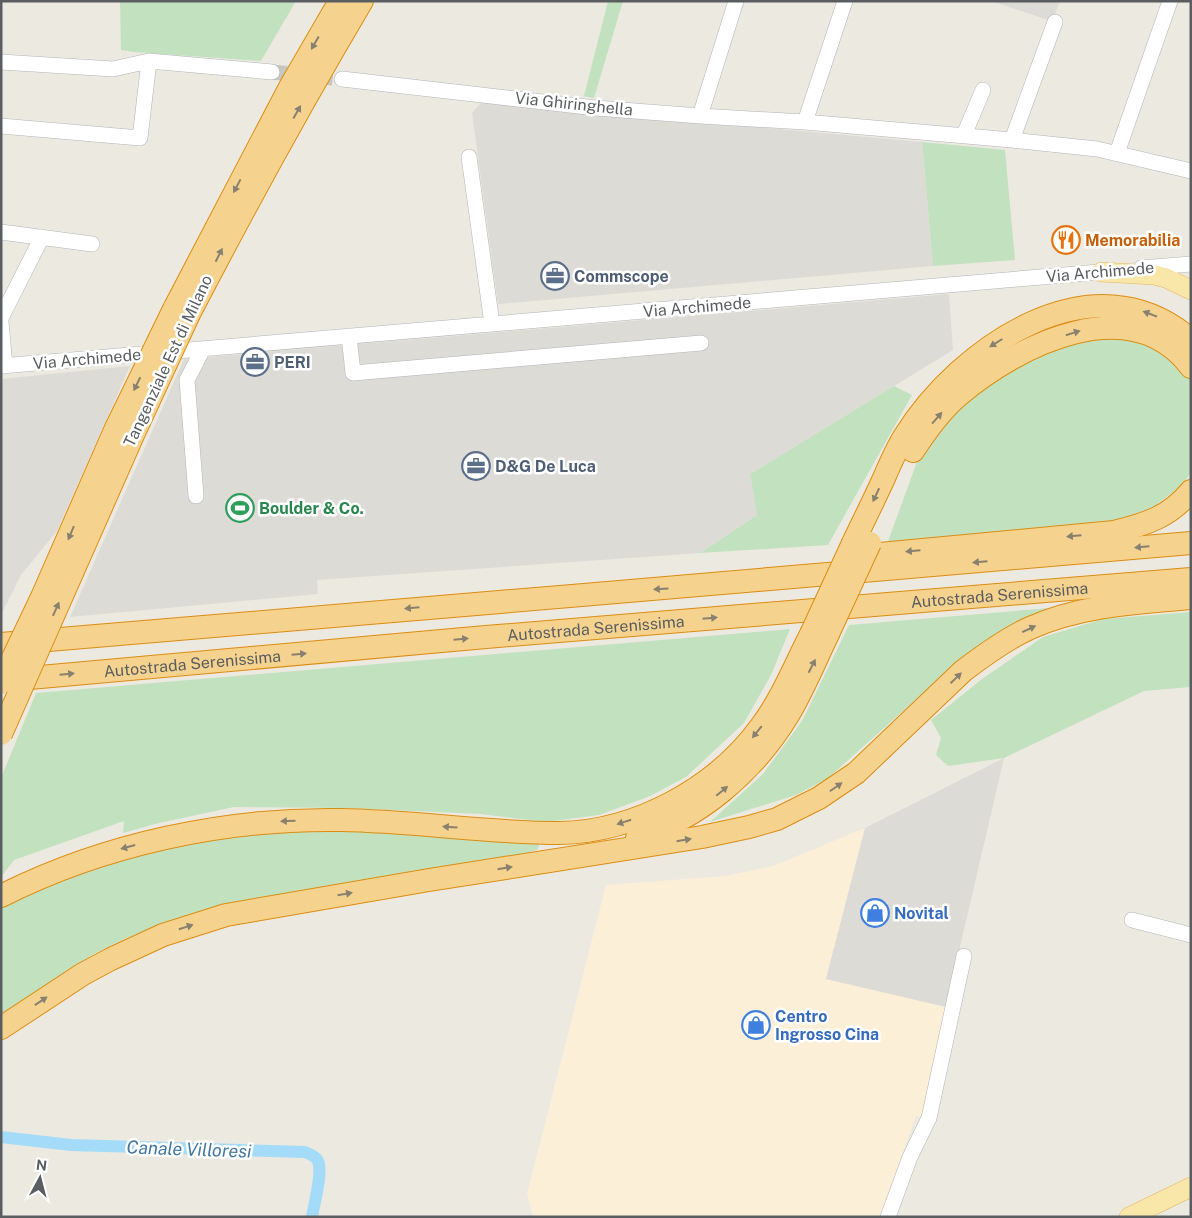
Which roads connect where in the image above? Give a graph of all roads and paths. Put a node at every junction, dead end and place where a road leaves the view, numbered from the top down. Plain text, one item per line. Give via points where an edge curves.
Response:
1 (340, 1) edge
2 (362, 1) edge
3 (736, 1) edge
4 (845, 1) edge
5 (1170, 1) edge
6 (1055, 22) dead end
7 (149, 61) junction
8 (1, 62) edge
9 (272, 72) tunnel mouth
10 (342, 79) tunnel mouth
11 (983, 90) dead end
12 (700, 116) junction
13 (805, 122) junction
14 (1, 126) edge
15 (964, 135) junction
16 (1012, 140) junction
17 (1117, 153) junction
18 (469, 157) dead end
19 (1191, 171) edge
20 (1, 232) edge
21 (42, 237) junction
22 (92, 244) dead end
23 (1191, 264) edge
24 (1101, 272) junction
25 (1191, 290) edge
26 (181, 311) junction
27 (1, 318) edge
28 (1, 322) edge
29 (492, 324) junction
30 (349, 336) junction
31 (1191, 340) edge
32 (701, 343) dead end
33 (203, 349) junction
34 (3, 366) edge
35 (1191, 367) edge
36 (1191, 491) edge
37 (196, 496) dead end
38 (862, 543) junction
39 (1191, 543) edge
40 (1191, 579) edge
41 (769, 580) junction
42 (1191, 598) edge
43 (820, 634) junction
44 (1, 644) edge
45 (1, 681) edge
46 (1, 734) edge
47 (584, 855) junction
48 (1, 896) edge
49 (1132, 920) dead end
50 (1191, 935) edge
51 (964, 956) dead end
52 (1, 1028) edge
53 (1191, 1187) edge
54 (888, 1217) edge
55 (1129, 1217) edge

1 -> 26 highway, Tangenziale Est di Milano via 285,95
26 -> 2 highway, Tangenziale Est di Milano
3 - 12 street
4 - 13 street
5 - 17 street
6 - 16 street
7 - 8 street via 113,69
7 - 9 street
7 - 14 street via 140,138
10 - 12 street, Via Ghiringhella via 596,108
11 - 15 street
12 - 13 street, Via Ghiringhella
13 - 15 street, Via Ghiringhella
15 - 16 street, Via Ghiringhella
16 - 17 street, Via Ghiringhella
17 - 19 street, Via Ghiringhella
18 - 29 street
20 - 21 street
21 - 22 street
21 - 27 street
23 - 24 street, Via Archimede
24 - 25 main road via 1154,275
24 - 29 street, Via Archimede
26 -> 45 highway, Tangenziale Est di Milano, bridge via 116,428 42,598
46 -> 26 highway, Tangenziale Est di Milano, bridge via 133,435
28 - 34 street
29 - 30 street, Via Archimede
30 - 32 street via 353,373
30 - 33 street, Via Archimede
31 -> 38 highway via 1170,323 1150,314 1104,305 1070,310 1036,322 998,342 949,380 917,418 896,450
33 - 34 street, Via Archimede
33 - 37 street via 187,380
38 -> 35 highway via 911,454 931,426 959,395 1020,353 1075,332 1110,327 1139,332 1161,341
36 -> 41 highway via 1176,507 1158,518 1114,532 880,554
38 - 43 highway, bridge
39 -> 41 highway, Autostrada Serenissima
45 -> 40 highway, Autostrada Serenissima via 496,636
41 -> 44 highway, Autostrada Serenissima
47 -> 42 highway via 730,832 788,814 856,773 963,672 1017,634 1089,609
47 -> 43 highway via 664,827 697,809 734,781 754,761 784,721
43 -> 48 highway via 747,744 692,792 631,820 593,830 559,834 340,820 233,826 105,854 47,874
52 -> 47 highway via 76,978 111,959 163,935 200,923 255,909
49 - 50 street
51 - 54 street via 929,1118 910,1157
53 - 55 main road

